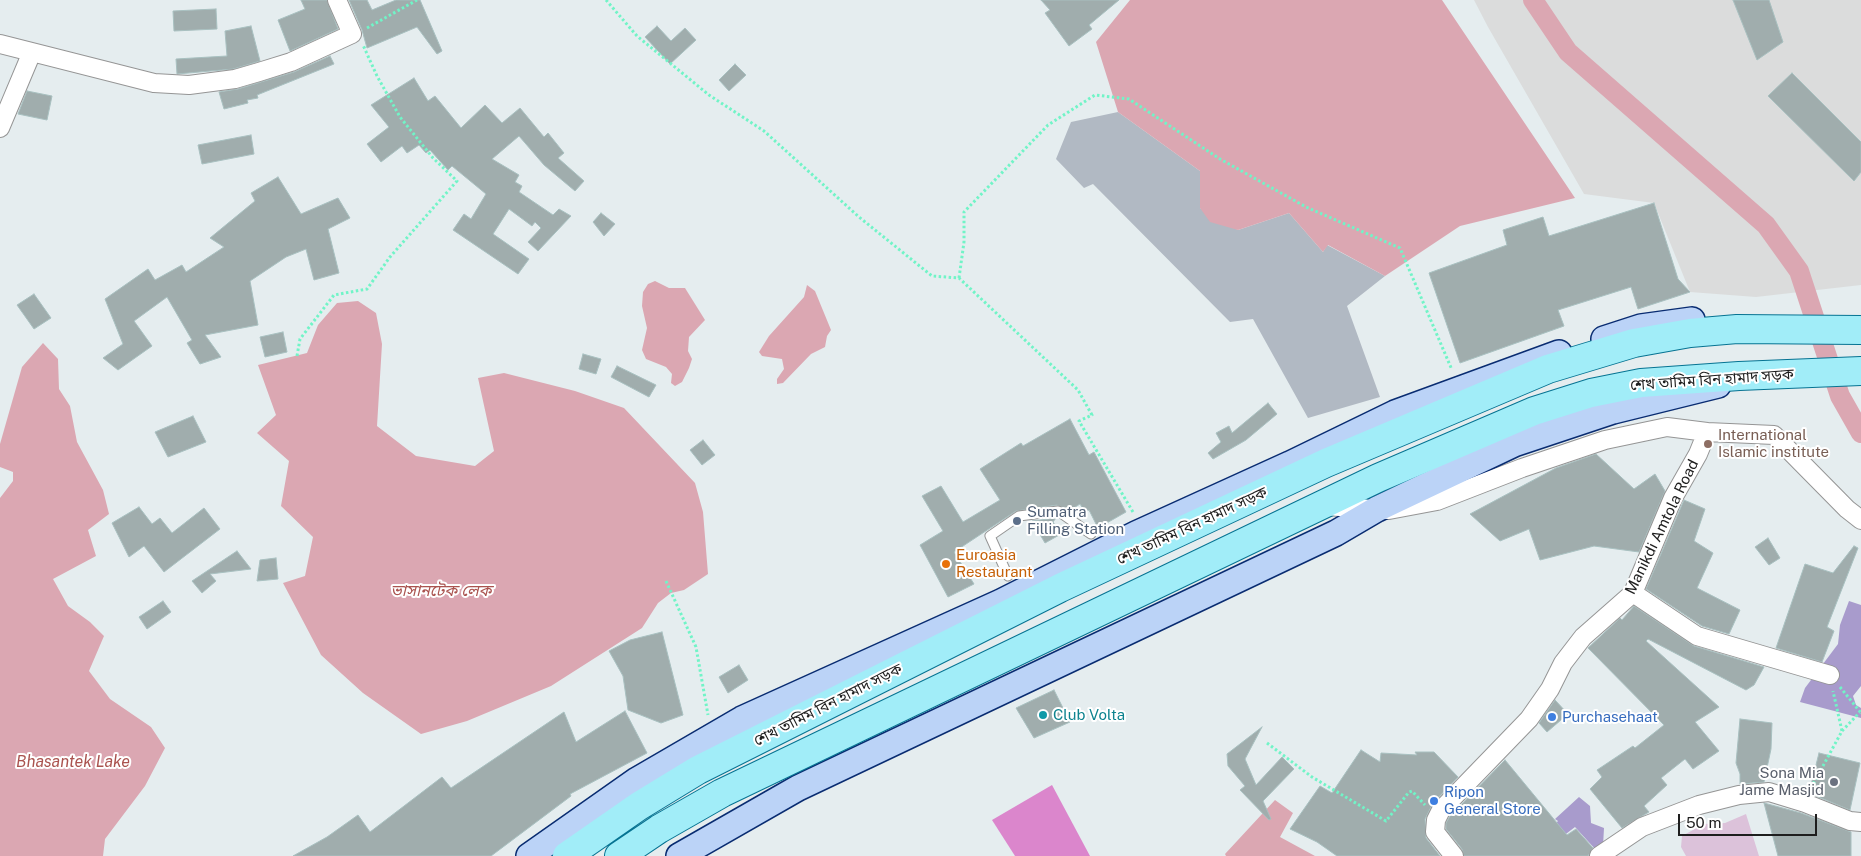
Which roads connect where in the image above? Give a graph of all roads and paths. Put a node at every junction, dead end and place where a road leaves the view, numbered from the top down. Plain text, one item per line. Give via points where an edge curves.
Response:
1 (338, 0) edge
2 (416, 0) edge
3 (606, 0) edge
4 (366, 28) dead end
5 (362, 42) dead end
6 (0, 44) edge
7 (32, 52) junction
8 (0, 128) edge
9 (959, 278) junction
10 (1737, 329) junction
11 (1861, 330) edge
12 (297, 356) dead end
13 (1861, 372) edge
14 (1739, 376) junction
15 (1455, 378) dead end
16 (1707, 432) junction
17 (1319, 506) junction
18 (1377, 509) junction
19 (1134, 513) dead end
20 (1861, 520) edge
21 (1091, 534) dead end
22 (1008, 576) dead end
23 (666, 581) dead end
24 (1633, 594) junction
25 (1830, 675) junction
26 (1860, 713) edge
27 (708, 718) dead end
28 (1842, 731) junction
29 (1267, 744) dead end
30 (1805, 802) junction
31 (1437, 818) junction
32 (1861, 822) edge
33 (528, 856) edge
34 (567, 856) edge
35 (619, 856) edge
36 (679, 856) edge
37 (1454, 856) edge
38 (1599, 856) edge

1 - 7 street via 352,34 291,62 235,79 189,86 154,83
2 - 4 path
3 - 9 path via 637,36 709,95 764,131 859,217 932,276
5 - 12 path via 400,117 457,182 390,257 368,289 334,295 300,339
6 - 7 street
7 - 8 street
9 - 15 path via 964,212 1048,125 1095,95 1129,99 1220,159 1306,207 1400,248
9 - 19 path via 1078,390 1092,415 1079,421
10 - 11 main road, শেখ তামিম বিন হামাদ সড়ক
10 - 33 main road via 1709,318 1642,327 1527,363 1395,413 1136,534 1001,602 742,719 637,780
10 - 34 main road, শেখ তামিম বিন হামাদ সড়ক via 1634,343 1548,369 1326,463 1060,588 698,770
13 - 14 main road, শেখ তামিম বিন হামাদ সড়ক
14 - 17 main road, শেখ তামিম বিন হামাদ সড়ক via 1641,383 1591,393 1534,411
14 - 18 main road via 1716,387 1594,416 1514,444
16 - 18 street via 1667,427 1605,440 1437,501 1389,510
16 - 20 street via 1774,435
16 - 24 street, Manikdi Amtola Road via 1673,498
17 - 18 street
17 - 35 main road, শেখ তামিম বিন হামাদ সড়ক via 722,793
18 - 36 main road via 1336,532 798,788
21 - 22 lane via 1058,511 1019,516 990,536
23 - 27 path via 696,647
24 - 25 street via 1697,636
24 - 31 street, Manikdi Amtola Road via 1583,637 1529,719 1465,782
25 - 26 path
25 - 28 path
26 - 28 path
28 - 30 path
29 - 31 path via 1312,778 1386,821 1412,791
30 - 32 street via 1850,821
30 - 38 street via 1770,792 1739,795 1699,805 1642,828
31 - 37 street via 1435,832

